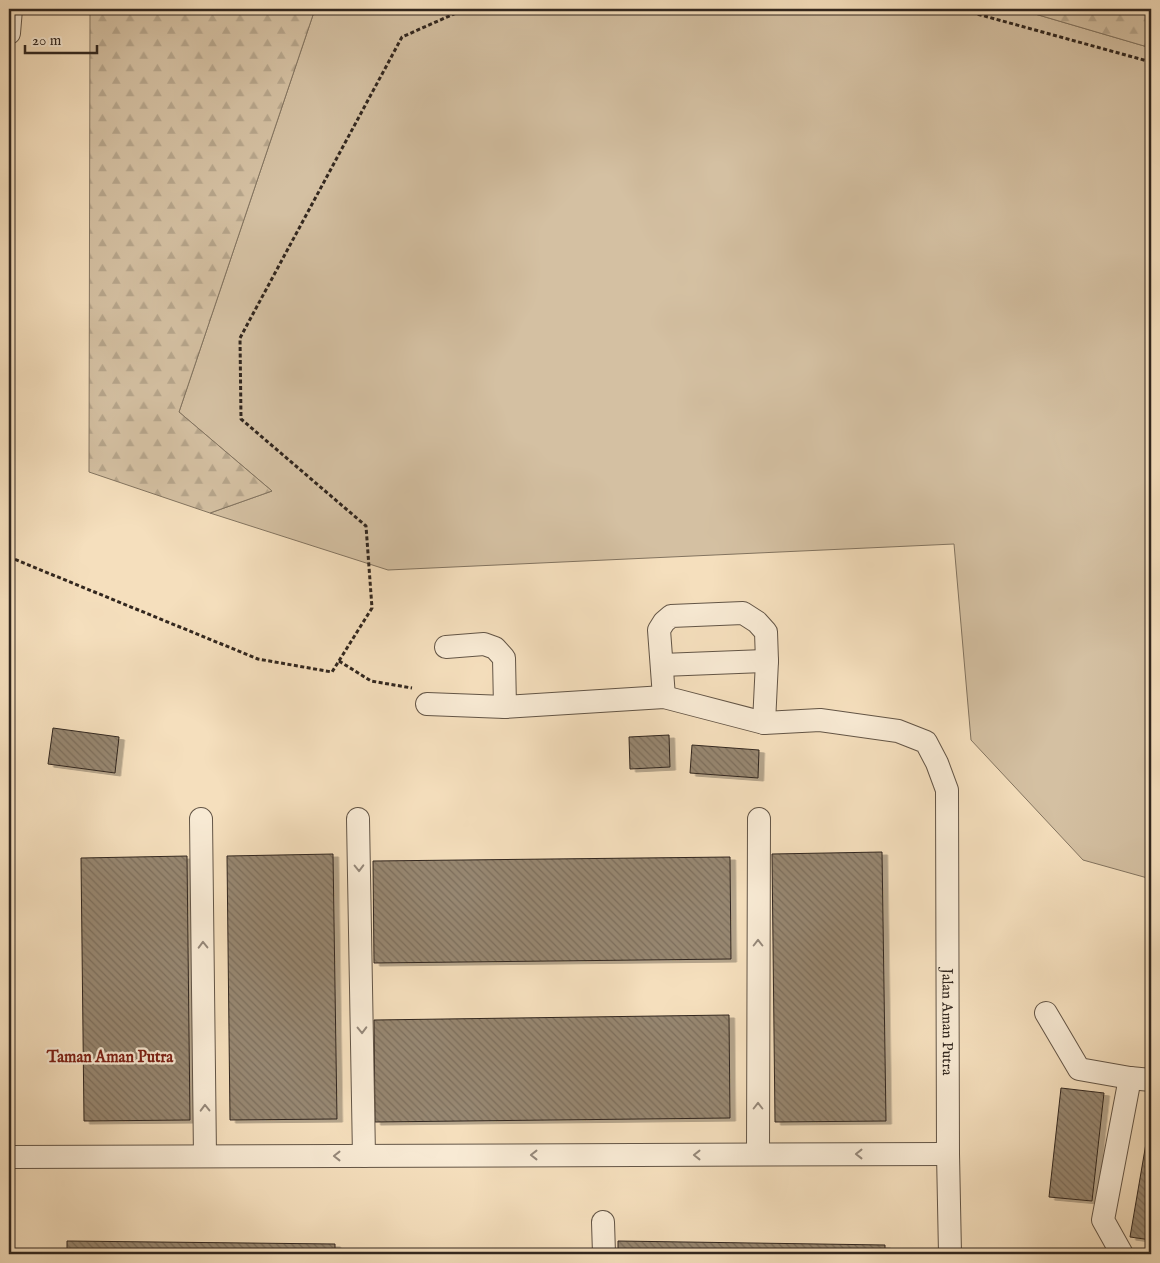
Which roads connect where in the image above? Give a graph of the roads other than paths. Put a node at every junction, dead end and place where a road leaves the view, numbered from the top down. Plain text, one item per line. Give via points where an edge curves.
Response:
1 (10, 9) edge
2 (9, 33) edge
3 (446, 647) dead end
4 (767, 662) junction
5 (662, 665) junction
6 (664, 697) junction
7 (427, 704) road end
8 (505, 707) junction
9 (764, 723) junction
10 (758, 818) dead end
11 (202, 819) dead end
12 (358, 819) dead end
13 (1046, 1013) dead end
14 (1140, 1079) edge
15 (758, 1154) junction
16 (948, 1154) junction
17 (205, 1156) junction
18 (364, 1156) junction
19 (9, 1157) edge
20 (603, 1222) dead end
21 (604, 1254) edge
22 (950, 1254) edge
23 (1122, 1254) edge

1 - 2 lane
3 - 8 lane via 484,644 495,648 504,658
4 - 5 lane
4 - 5 lane via 766,632 742,613 671,616 659,630
4 - 9 lane
5 - 6 lane
6 - 8 lane
6 - 9 lane
7 - 8 lane
9 - 16 lane, Jalan Aman Putra via 820,720 898,731 926,742 937,763 947,790
15 -> 10 lane
17 -> 11 lane
12 -> 18 lane
13 - 14 lane via 1079,1069
14 - 23 lane via 1103,1220
16 -> 15 lane
15 -> 18 lane
16 - 22 lane, Jalan Aman Putra
18 -> 17 lane
17 - 19 lane
20 - 21 lane

